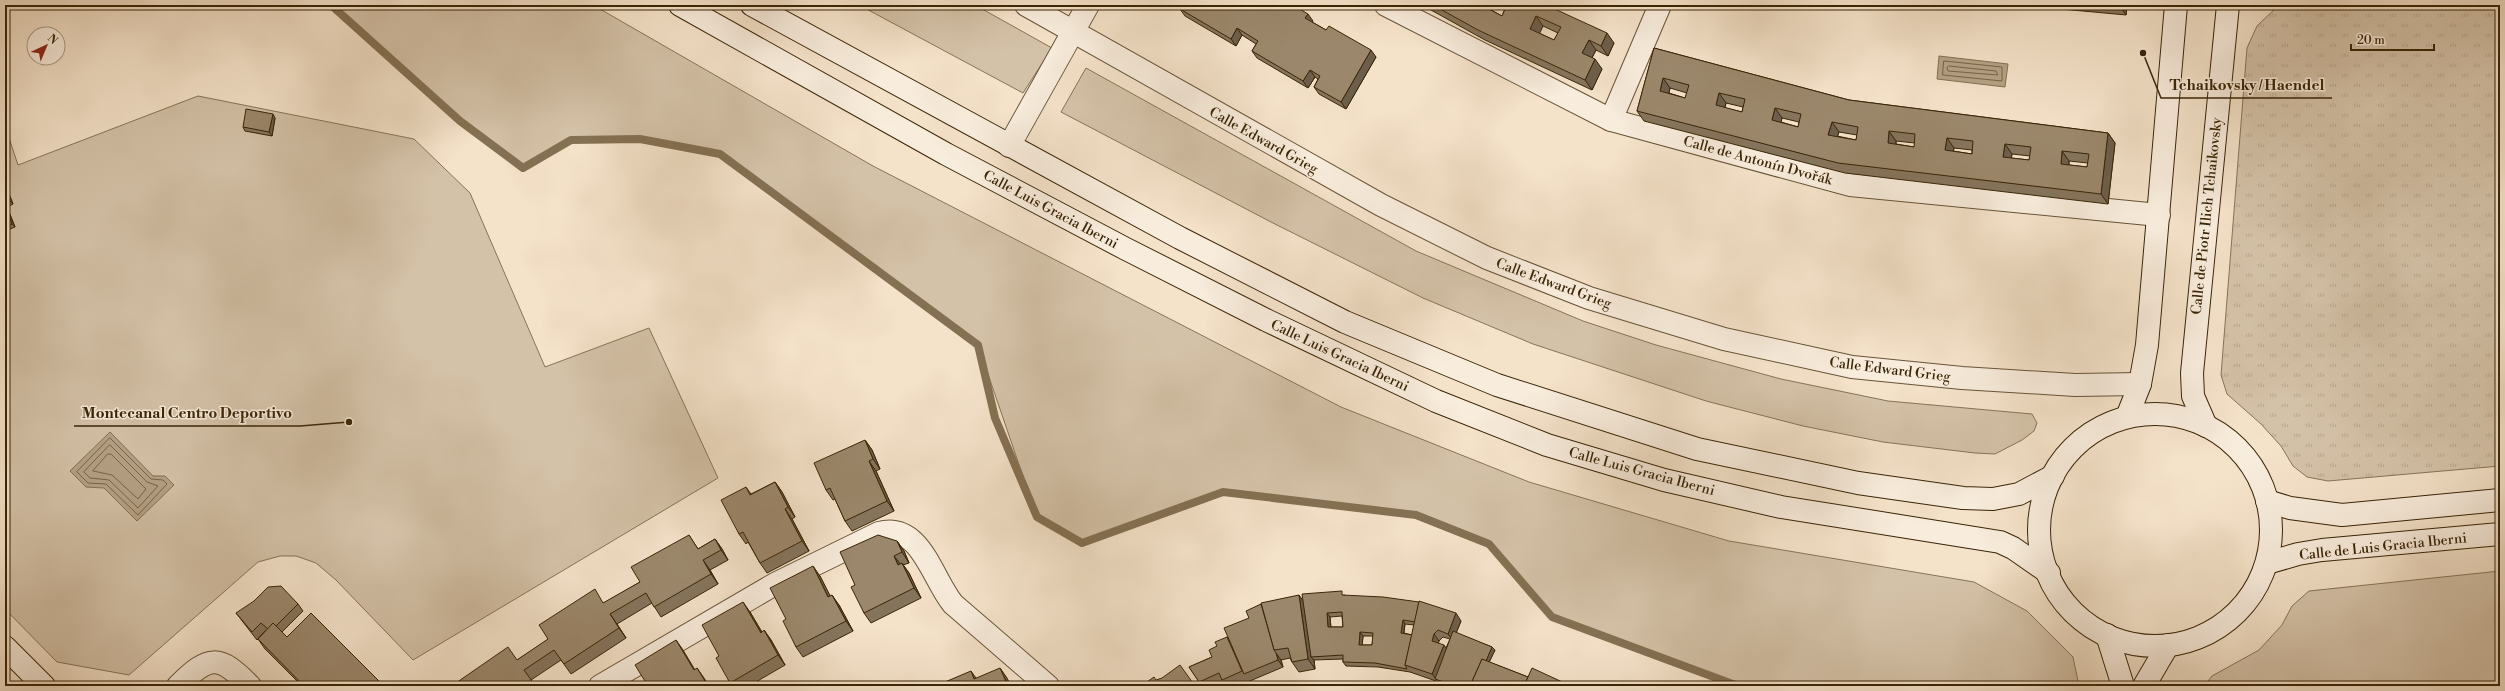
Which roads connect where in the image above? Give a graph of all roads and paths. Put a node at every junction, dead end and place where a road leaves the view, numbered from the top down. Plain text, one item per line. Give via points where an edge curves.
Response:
1 (680, 5) edge
2 (752, 5) edge
3 (1026, 5) edge
4 (1088, 5) edge
5 (1386, 5) edge
6 (1660, 5) edge
7 (2176, 5) edge
8 (2228, 5) edge
9 (1073, 32) junction
10 (1611, 120) junction
11 (1009, 146) junction
12 (2159, 215) junction
13 (2140, 384) junction
14 (2127, 417) junction
15 (2206, 426) junction
16 (2053, 476) junction
17 (2500, 500) edge
18 (2267, 501) junction
19 (2500, 534) edge
20 (2267, 563) junction
21 (2048, 573) junction
22 (2107, 635) junction
23 (2168, 645) junction
24 (5, 647) edge
25 (44, 686) edge
26 (178, 686) edge
27 (250, 686) edge
28 (600, 686) edge
29 (1048, 686) edge
30 (2123, 686) edge
31 (2144, 686) edge

1 - 21 main road, Calle Luis Gracia Iberni via 946,154 1119,245 1266,320 1436,401 1547,445 1664,480 1781,507 2000,542 2013,548
2 - 11 main road
3 - 9 main road, Calle Edward Grieg
4 - 9 main road
5 - 10 main road, Calle de Antonín Dvořák
6 - 10 main road
7 - 12 main road
8 - 15 main road, Calle de Piotr Ilich Tchaikovsky via 2192,373 2193,396
9 - 11 main road
9 - 13 main road, Calle Edward Grieg via 1381,205 1487,258 1589,298 1724,339 1852,367 1962,378 2075,385
10 - 12 main road, Calle de Antonín Dvořák via 1850,185
11 - 16 main road via 1180,238 1345,322 1497,385 1697,449 1858,483 1963,498 2006,497 2019,494
12 - 13 main road via 2147,345
13 - 14 main road
14 - 15 main road via 2167,415 2187,418
14 - 16 main road via 2092,433 2063,460
15 - 18 main road via 2238,449 2257,476
16 - 21 main road via 2045,495 2040,521 2043,554
17 - 18 main road via 2342,515 2290,508
18 - 20 main road via 2271,521 2271,542
19 - 20 main road, Calle de Luis Gracia Iberni via 2322,550
20 - 23 main road via 2258,584 2230,619 2211,632
21 - 22 main road via 2056,589 2078,616
22 - 23 main road via 2133,643
22 - 30 main road
23 - 31 main road
24 - 25 main road
26 - 27 main road via 194,669 213,662 233,669
28 - 29 main road via 775,584 889,530 899,531 916,544 944,594 953,604

